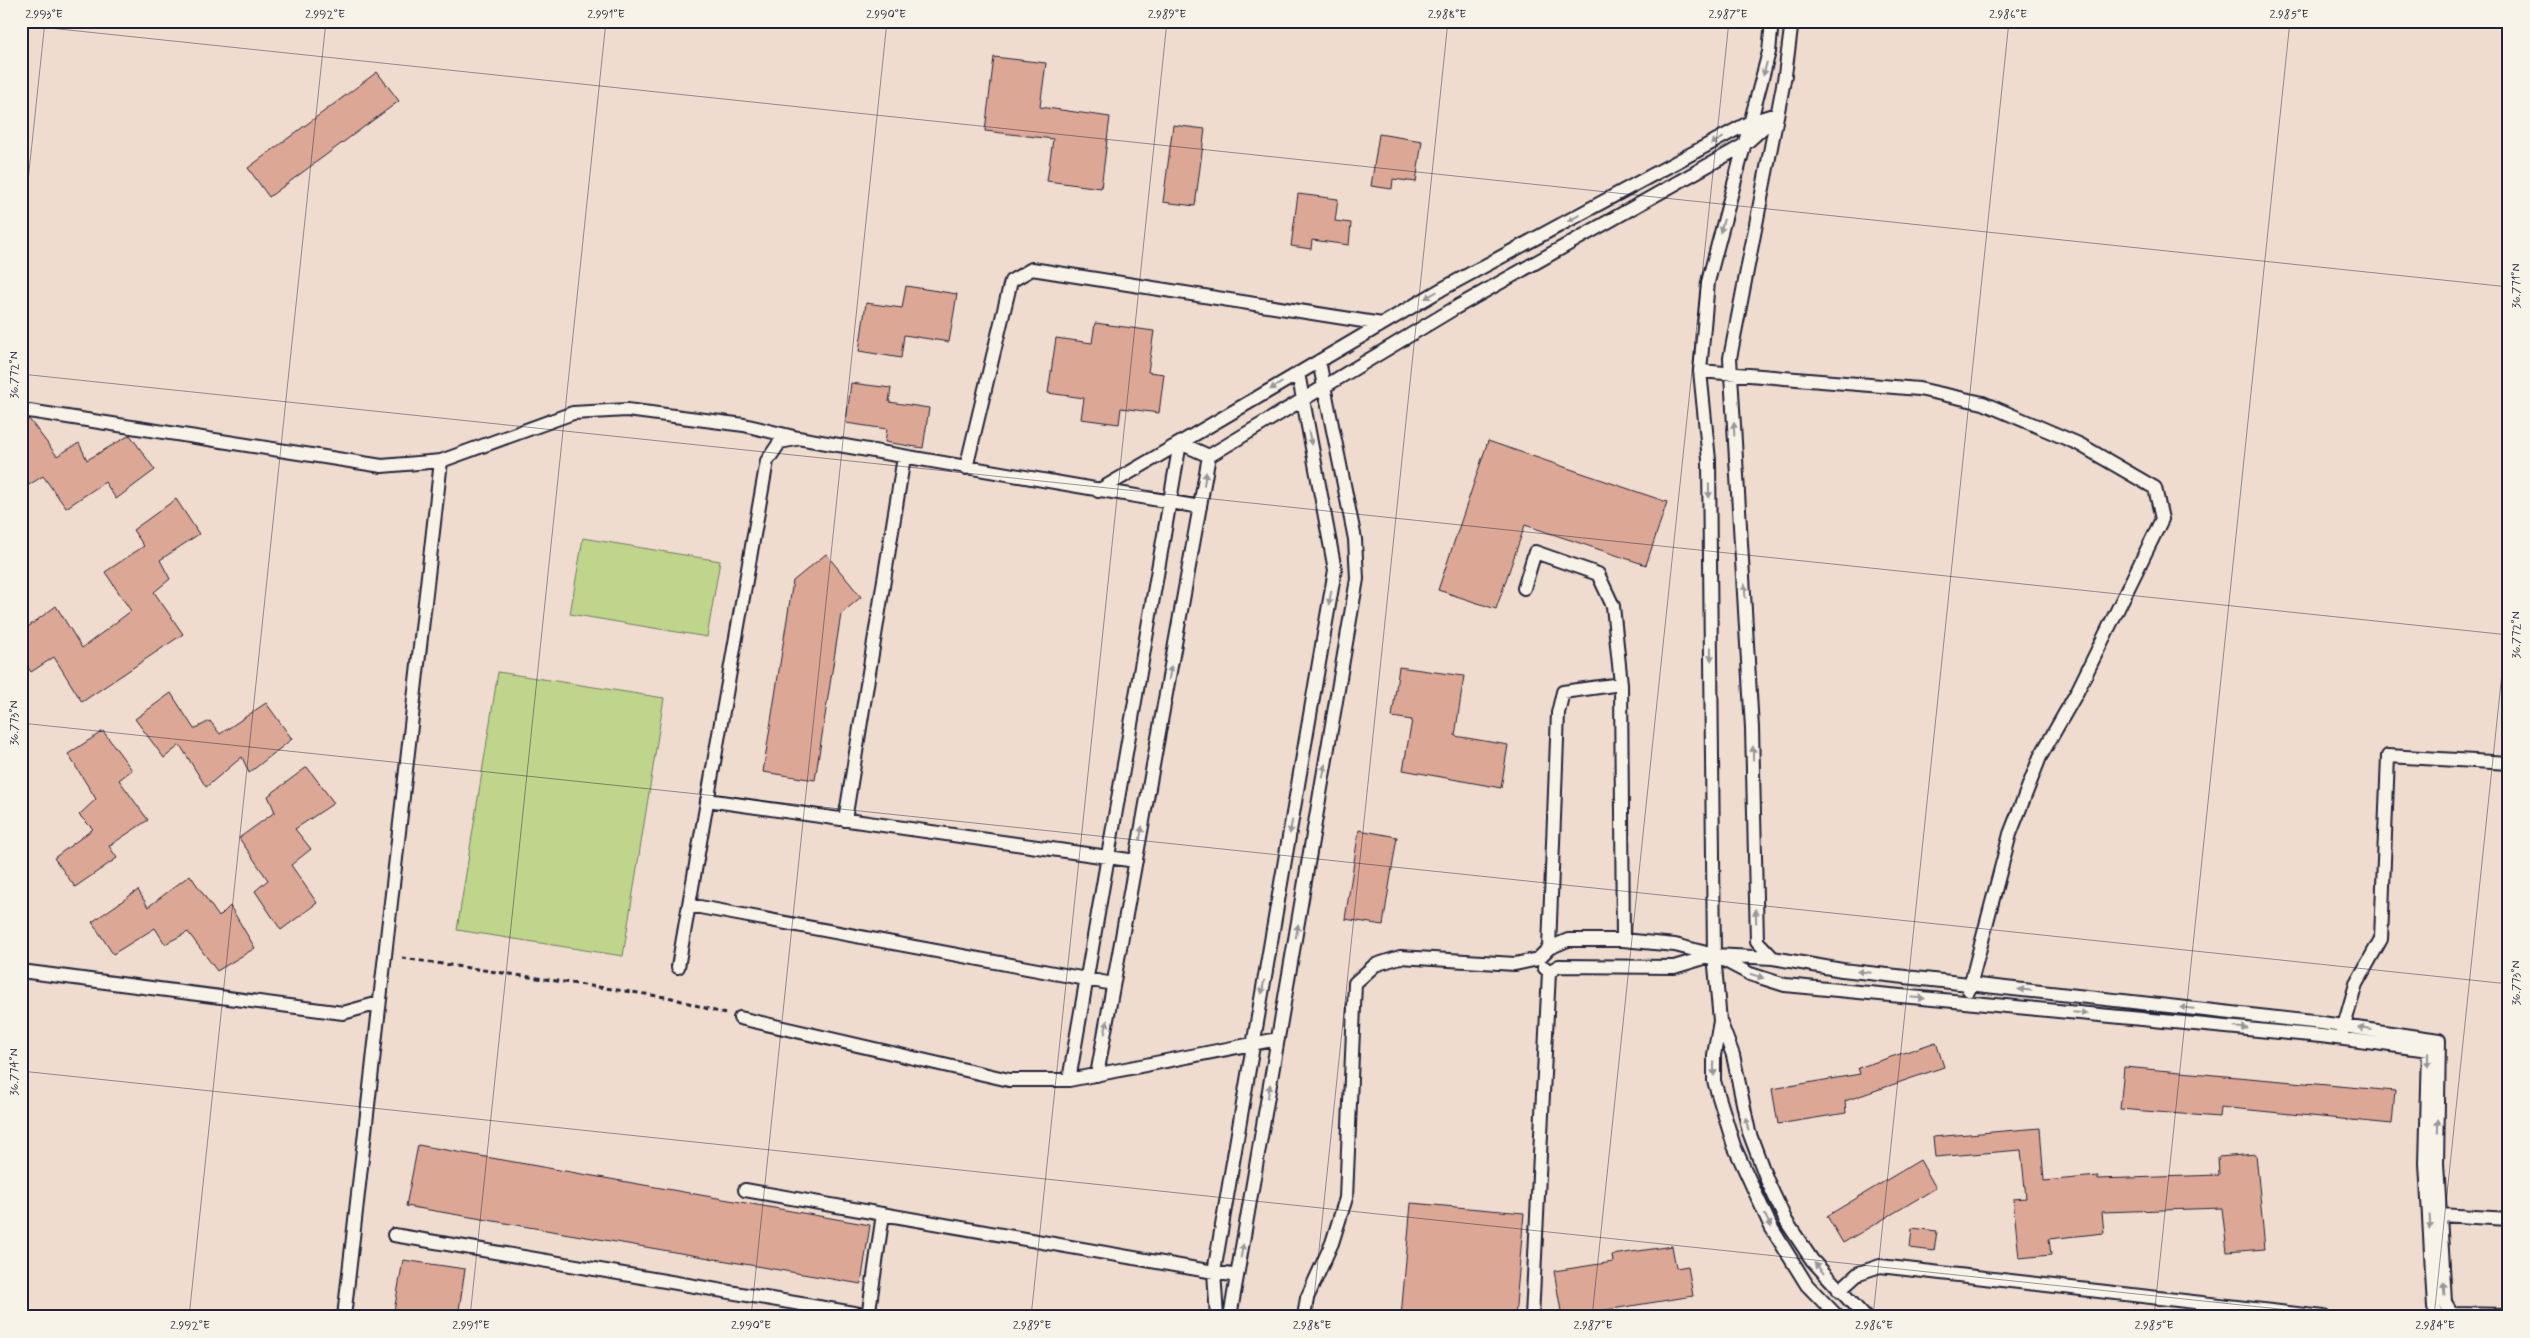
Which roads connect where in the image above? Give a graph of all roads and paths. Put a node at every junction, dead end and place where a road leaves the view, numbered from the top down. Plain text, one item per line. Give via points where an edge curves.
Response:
1 (1772, 21) edge
2 (1792, 21) edge
3 (1777, 114) junction
4 (1750, 122) junction
5 (1744, 145) junction
6 (1382, 324) junction
7 (1319, 361) junction
8 (1700, 371) junction
9 (1298, 373) junction
10 (1731, 374) junction
11 (1325, 386) junction
12 (1303, 399) junction
13 (21, 413) edge
14 (798, 438) junction
15 (1180, 443) junction
16 (1209, 456) junction
17 (904, 457) junction
18 (441, 460) junction
19 (966, 468) junction
20 (1098, 491) junction
21 (1170, 503) junction
22 (1200, 508) junction
23 (1524, 588) dead end
24 (1621, 684) junction
25 (2509, 763) edge
26 (707, 800) junction
27 (845, 820) junction
28 (1108, 857) junction
29 (1136, 861) junction
30 (689, 905) junction
31 (1623, 940) junction
32 (1549, 948) junction
33 (1714, 955) junction
34 (385, 956) junction
35 (1773, 958) junction
36 (1538, 960) junction
37 (678, 967) dead end
38 (21, 971) edge
39 (1549, 972) junction
40 (1087, 979) junction
41 (1113, 984) junction
42 (1970, 984) junction
43 (1967, 1002) junction
44 (379, 1003) junction
45 (740, 1018) joint
46 (1720, 1020) junction
47 (2342, 1032) junction
48 (1278, 1039) junction
49 (1254, 1044) junction
50 (1097, 1075) junction
51 (1069, 1080) junction
52 (745, 1190) dead end
53 (884, 1214) junction
54 (2440, 1215) junction
55 (2509, 1219) edge
56 (394, 1235) dead end
57 (1214, 1272) junction
58 (1238, 1276) junction
59 (1839, 1291) junction
60 (2509, 1315) edge
61 (871, 1316) edge
62 (344, 1317) edge
63 (1217, 1317) edge
64 (1230, 1317) edge
65 (1304, 1317) edge
66 (1532, 1317) edge
67 (1838, 1317) edge
68 (1864, 1317) edge
69 (2324, 1317) edge
70 (2439, 1317) edge

1 -> 4 lane via 1769,52
2 - 3 lane
3 - 4 lane
3 - 5 lane
3 - 10 lane via 1730,358
4 - 5 lane
4 -> 6 lane via 1442,288
5 -> 8 lane via 1708,282
5 - 11 lane via 1455,308
6 - 7 lane
6 - 19 lane via 1032,269 1011,281
7 - 9 lane
7 - 11 lane
8 - 10 lane
8 -> 33 lane via 1708,460
9 - 12 lane
9 -> 15 lane
35 -> 10 lane via 1757,941 1752,728
10 - 42 lane via 1919,389 1983,403 2079,444 2154,488 2162,519 2081,685 2040,757 2010,834
11 - 12 lane
48 -> 11 lane via 1357,580 1355,539
12 - 16 lane
12 -> 49 lane via 1335,570
13 - 18 lane via 29,411 382,466
14 - 17 lane
14 - 18 lane via 744,425 627,410 582,412
14 - 26 lane via 780,442 767,461
15 - 16 lane
15 - 20 lane
15 - 21 lane
22 -> 16 lane
17 - 19 lane
17 - 27 lane
18 - 34 lane
19 - 20 lane
20 - 21 lane
21 - 22 lane
21 - 28 lane
29 -> 22 lane
23 - 24 lane via 1535,552 1598,574 1613,606
24 - 31 lane
24 - 32 lane via 1563,692 1558,713
25 - 47 lane via 2388,756 2381,939 2356,984
26 - 27 lane
26 - 30 lane
27 - 28 lane
28 - 29 lane
28 - 40 lane
29 - 41 lane
30 - 37 lane
30 - 40 lane
31 - 32 lane via 1568,940
31 - 33 lane via 1675,945
32 - 36 lane
33 - 35 lane
33 - 39 lane via 1674,966 1559,966
33 -> 43 lane via 1750,974 1786,985
33 - 46 lane
34 - 44 lane
34 - 45 path via 672,998
42 -> 35 lane via 1842,970
36 - 39 lane
36 - 65 lane via 1515,964 1400,957 1375,965 1355,984 1346,1198 1332,1243 1307,1298
38 - 44 lane via 343,1013
39 - 66 lane
40 - 41 lane
40 - 51 lane
50 -> 41 lane
42 - 43 lane
47 -> 42 lane
43 -> 47 lane
44 - 62 lane
45 - 51 lane via 1009,1080
59 -> 46 lane via 1812,1260 1786,1221 1767,1180 1749,1132 1733,1055
46 -> 67 lane via 1714,1080 1734,1146 1771,1227 1807,1285
54 -> 47 lane via 2437,1163 2439,1040
47 -> 70 lane via 2428,1050 2426,1163 2434,1306
48 - 49 lane
58 -> 48 lane
49 - 50 lane
49 - 57 lane
50 - 51 lane
52 - 53 lane
53 - 57 lane
53 - 61 lane
54 - 55 lane
60 -> 54 lane via 2452,1314 2445,1302
56 - 61 lane
57 - 58 lane
57 - 63 lane
58 - 64 lane
59 - 68 lane
59 - 69 lane via 1859,1273 1880,1266

